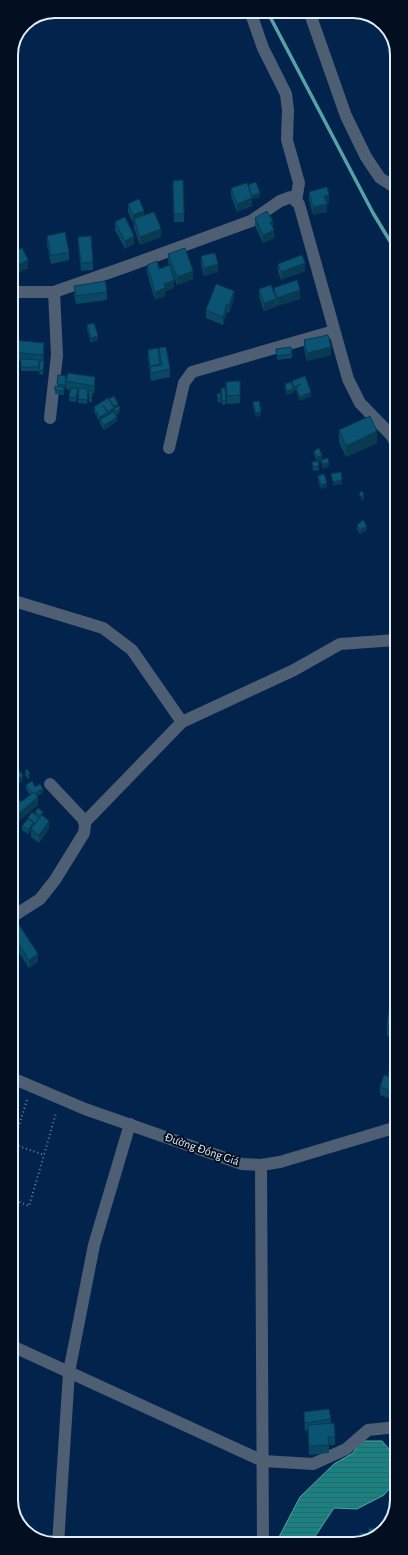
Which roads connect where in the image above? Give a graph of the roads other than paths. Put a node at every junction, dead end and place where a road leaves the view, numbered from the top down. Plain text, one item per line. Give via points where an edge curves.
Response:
1 (252, 18) edge
2 (311, 18) edge
3 (390, 184) edge
4 (296, 201) junction
5 (18, 292) edge
6 (54, 292) junction
7 (334, 331) junction
8 (50, 418) dead end
9 (390, 434) edge
10 (169, 448) dead end
11 (18, 602) edge
12 (390, 640) edge
13 (182, 722) junction
14 (50, 784) dead end
15 (85, 822) junction
16 (18, 914) edge
17 (18, 1080) edge
18 (130, 1124) junction
19 (390, 1129) edge
20 (261, 1165) junction
21 (18, 1349) edge
22 (69, 1372) junction
23 (390, 1428) edge
24 (263, 1461) junction
25 (58, 1537) edge
26 (263, 1537) edge

1 - 4 street via 263,48 286,94 287,140 299,183
2 - 3 street via 346,116 366,157 380,178
4 - 6 street via 291,197 280,201 251,221
4 - 7 street via 299,204
5 - 6 street
6 - 8 street via 57,355
7 - 9 street via 348,379 360,403
7 - 10 street via 192,372 184,383
11 - 13 street via 103,628 132,650
12 - 13 street via 340,644 294,670
13 - 15 street
14 - 15 street
15 - 16 street via 84,833 40,899
17 - 18 street, Đường Đồng Giá
18 - 20 street, Đường Đồng Giá via 242,1164
18 - 22 street via 94,1245
19 - 20 street, Đường Đồng Giá via 330,1148
20 - 24 street
21 - 22 street
22 - 24 street
22 - 25 street
23 - 24 street via 368,1430 346,1449 313,1464
24 - 26 street

